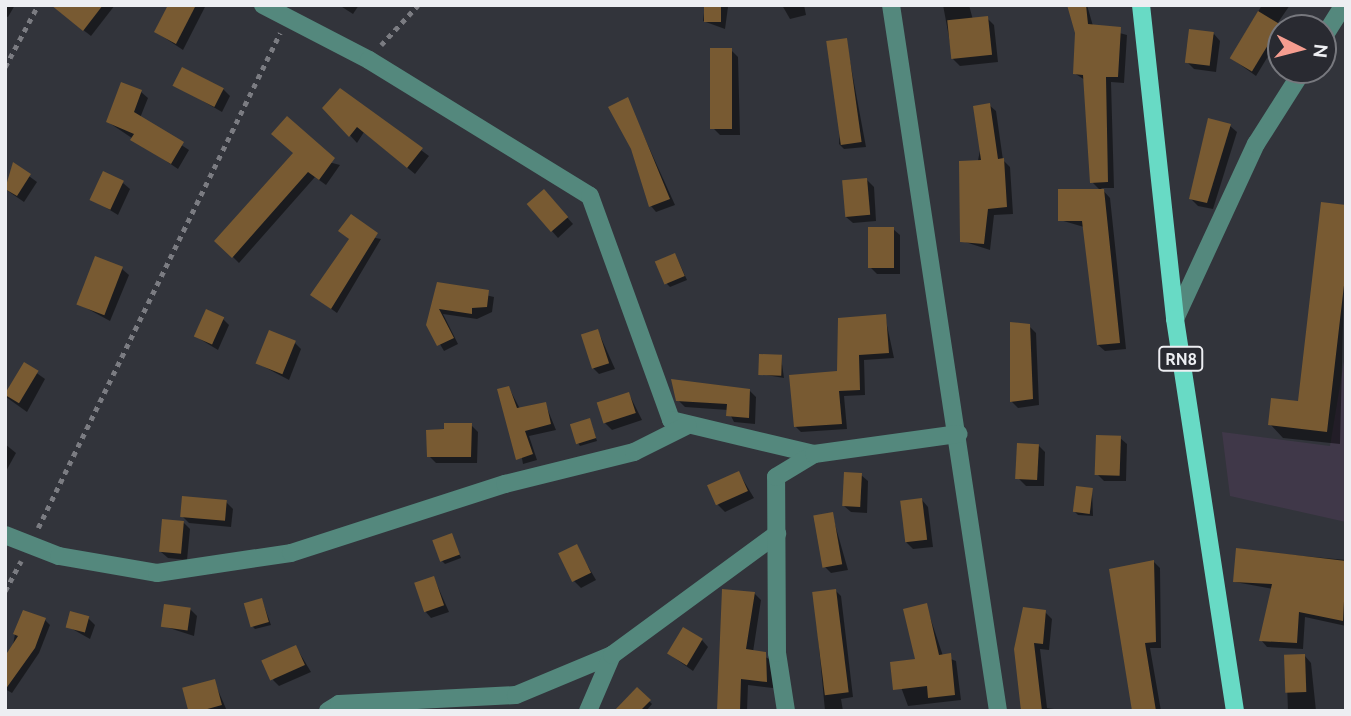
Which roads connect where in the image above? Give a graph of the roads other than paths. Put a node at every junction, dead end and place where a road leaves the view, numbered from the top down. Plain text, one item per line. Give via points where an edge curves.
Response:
1 (263, 5) edge
2 (891, 5) edge
3 (1141, 5) edge
4 (1294, 84) edge
5 (1175, 319) junction
6 (688, 425) junction
7 (959, 435) junction
8 (814, 454) junction
9 (777, 534) junction
10 (5, 535) edge
11 (612, 655) junction
12 (328, 711) edge
13 (588, 711) edge
14 (786, 711) edge
15 (998, 711) edge
16 (1235, 711) edge

1 - 6 street via 369,60 590,196 671,420
2 - 7 street
3 - 5 main road, RN8
4 - 5 street via 1256,144
5 - 16 main road, RN8
6 - 8 street
6 - 10 street via 634,452 505,484 291,553 156,573 59,556
7 - 8 street
7 - 15 street
8 - 9 street via 776,477
9 - 11 street
9 - 14 street via 778,653
11 - 12 street via 516,695 339,704
11 - 13 street

